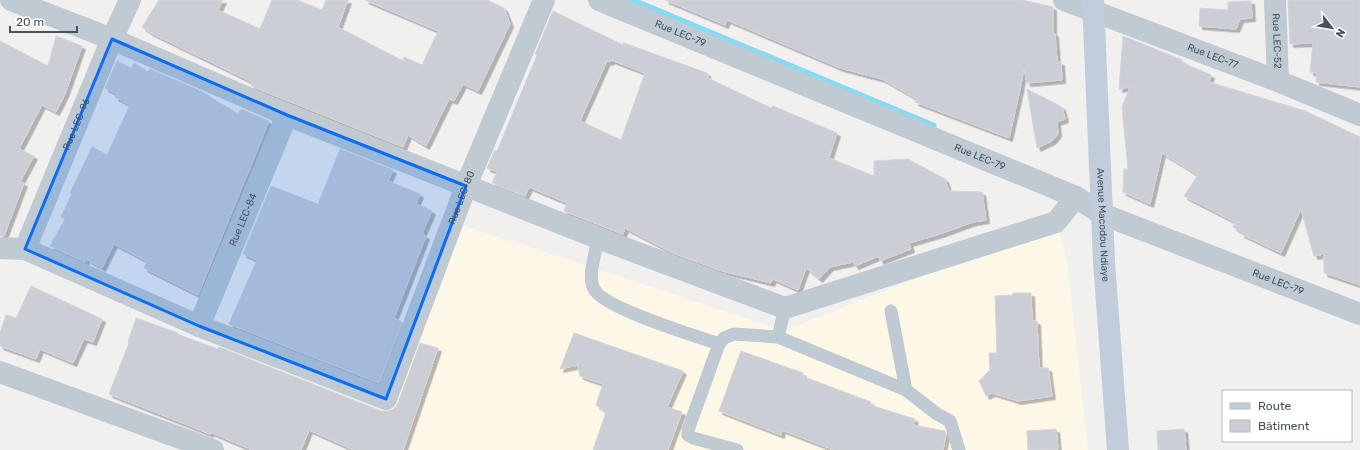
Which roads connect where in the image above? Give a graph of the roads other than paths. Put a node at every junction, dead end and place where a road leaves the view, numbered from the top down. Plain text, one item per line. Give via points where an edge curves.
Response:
1 (11, 0) edge
2 (130, 0) edge
3 (544, 0) edge
4 (599, 0) edge
5 (1064, 0) edge
6 (1275, 0) edge
7 (1094, 6) edge
8 (112, 39) junction
9 (1278, 81) junction
10 (287, 114) junction
11 (1360, 115) edge
12 (466, 186) junction
13 (1076, 196) junction
14 (1102, 214) junction
15 (598, 238) junction
16 (0, 248) edge
17 (25, 248) junction
18 (785, 308) junction
19 (891, 311) dead end
20 (1360, 314) edge
21 (199, 326) junction
22 (778, 337) junction
23 (719, 344) junction
24 (0, 372) edge
25 (906, 390) junction
26 (213, 450) edge
27 (737, 450) edge
28 (959, 450) edge
29 (1118, 450) edge

1 - 8 street
2 - 8 street, Rue LEC-96
3 - 12 street, Rue LEC-80
4 - 13 street, Rue LEC-79
5 - 7 street, Rue LEC-77
6 - 9 street, Rue LEC-52
7 - 9 street, Rue LEC-77
7 - 14 street, Avenue Macodou Ndiaye
8 - 10 street
8 - 17 street, Rue LEC-96
9 - 11 street, Rue LEC-77
10 - 12 street
10 - 21 street, Rue LEC-84
12 - 15 street
12 - 21 street, Rue LEC-80 via 386,399
13 - 14 street, Rue LEC-79
13 - 18 street via 1056,222
14 - 20 street, Rue LEC-79
14 - 29 street, Avenue Macodou Ndiaye
15 - 18 street
15 - 23 lane via 591,278 598,295 636,315
16 - 17 street
17 - 21 street
18 - 22 lane
19 - 25 lane
22 - 23 lane via 734,334 724,338
22 - 25 lane
23 - 27 lane via 688,435
24 - 26 street
25 - 28 lane via 950,421

